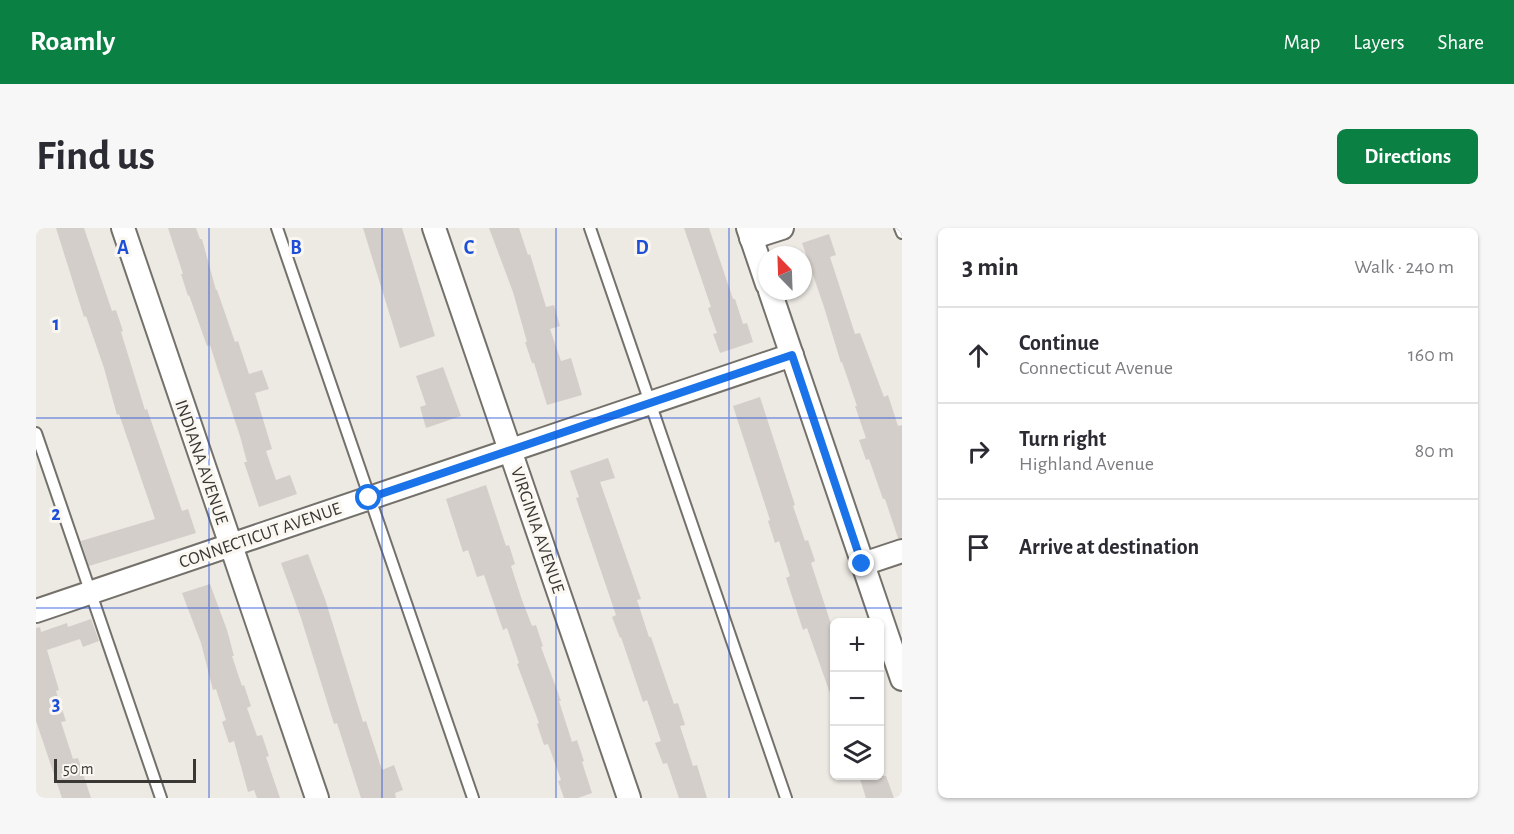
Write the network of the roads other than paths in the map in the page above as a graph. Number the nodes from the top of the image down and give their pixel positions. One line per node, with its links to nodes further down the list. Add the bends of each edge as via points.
1 (123, 228): 16 (street, INDIANA AVENUE)
2 (277, 228): 15 (lane)
3 (435, 228): 14 (street, VIRGINIA AVENUE)
4 (590, 228): 12 (lane)
5 (782, 228): 7 (street)
6 (900, 228): 8 (lane)
7 (749, 233): 9 (street)
8 (902, 233)
9 (758, 258)
10 (773, 300): 11 (street)
11 (792, 355): 12 (street, CONNECTICUT AVENUE); 18 (street)
12 (650, 403): 14 (street, CONNECTICUT AVENUE); 26 (lane)
13 (36, 433): 19 (lane)
14 (510, 450): 15 (street, CONNECTICUT AVENUE); 25 (street, VIRGINIA AVENUE)
15 (369, 498): 16 (street, CONNECTICUT AVENUE); 24 (lane)
16 (231, 545): 19 (street, CONNECTICUT AVENUE); 23 (street, INDIANA AVENUE)
17 (902, 551): 18 (street)
18 (862, 564): 21 (street)
19 (91, 592): 20 (street, CONNECTICUT AVENUE); 22 (lane)
20 (36, 611)
21 (902, 679)
22 (161, 798)
23 (317, 798)
24 (473, 798)
25 (629, 798)
26 (786, 798)

